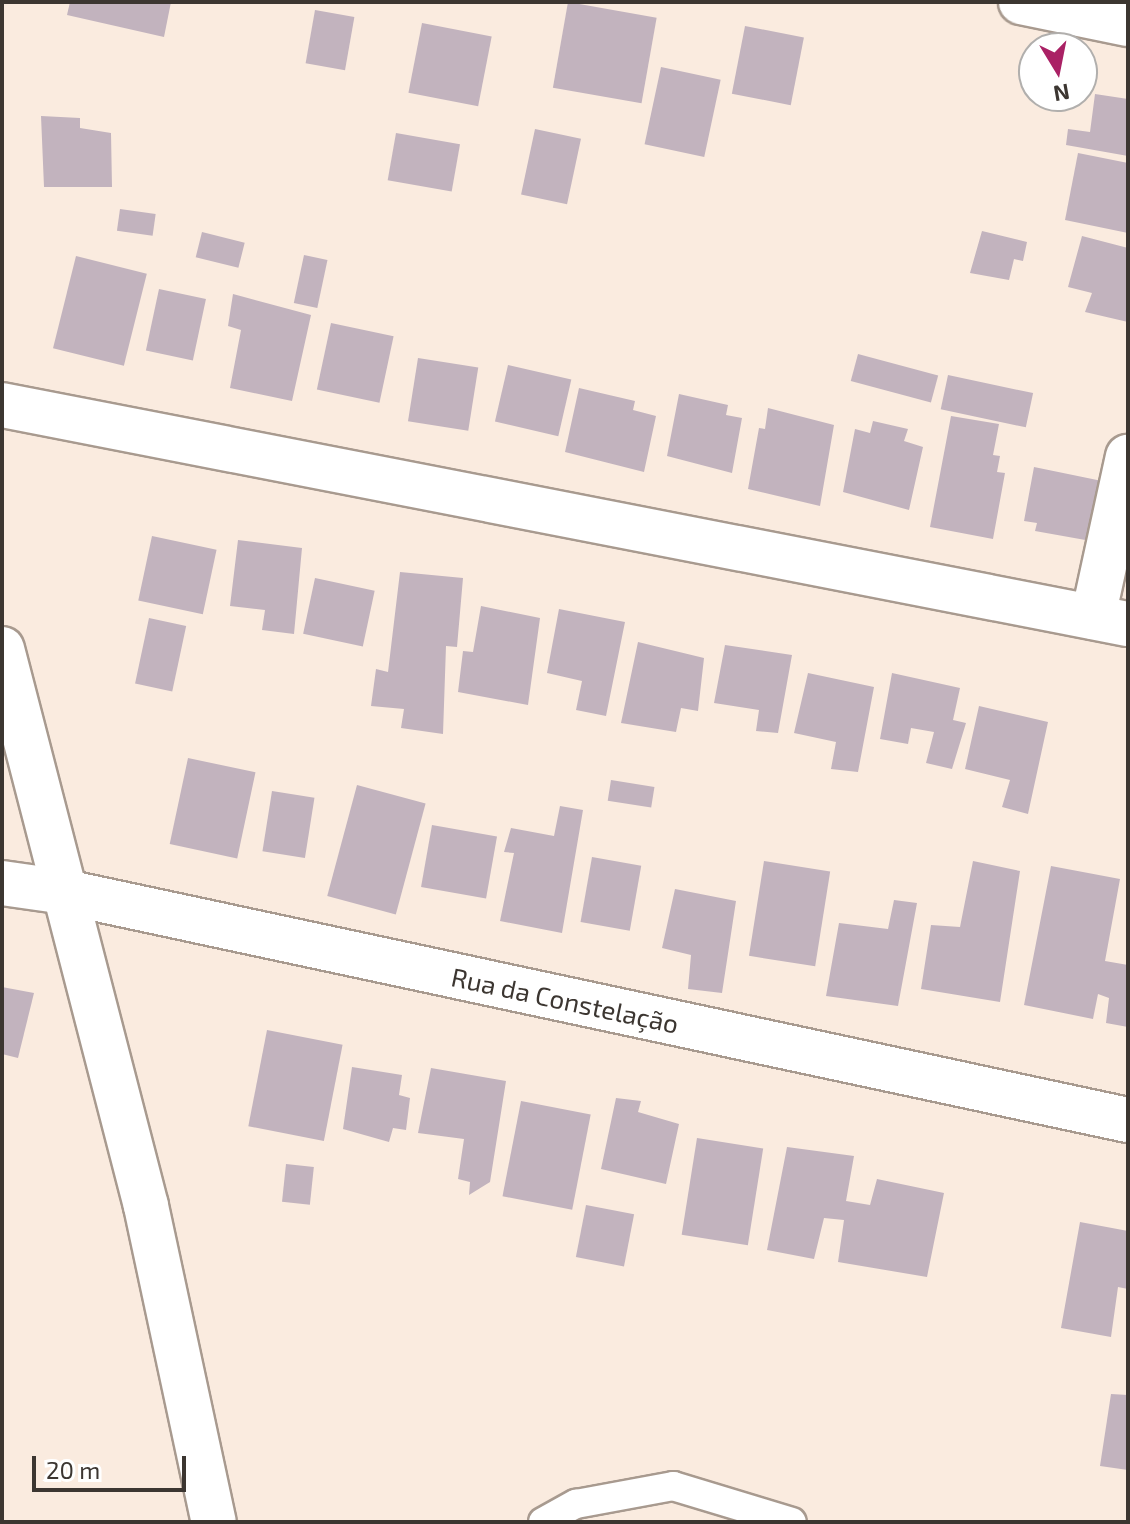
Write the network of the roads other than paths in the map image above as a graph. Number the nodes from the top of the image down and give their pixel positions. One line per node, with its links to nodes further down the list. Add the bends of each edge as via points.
1 (1021, 2): 2 (street)
2 (1128, 24)
3 (2, 405): 5 (street)
4 (1128, 457): 5 (street)
5 (1111, 621)
6 (2, 649): 8 (street)
7 (2, 883): 8 (street, Rua da Constelação)
8 (65, 892): 9 (street, Rua da Constelação); 10 (street, via 146,1206)
9 (1128, 1120)
10 (214, 1522)
11 (543, 1522): 12 (lane, via 576,1504 673,1486)
12 (792, 1522)

